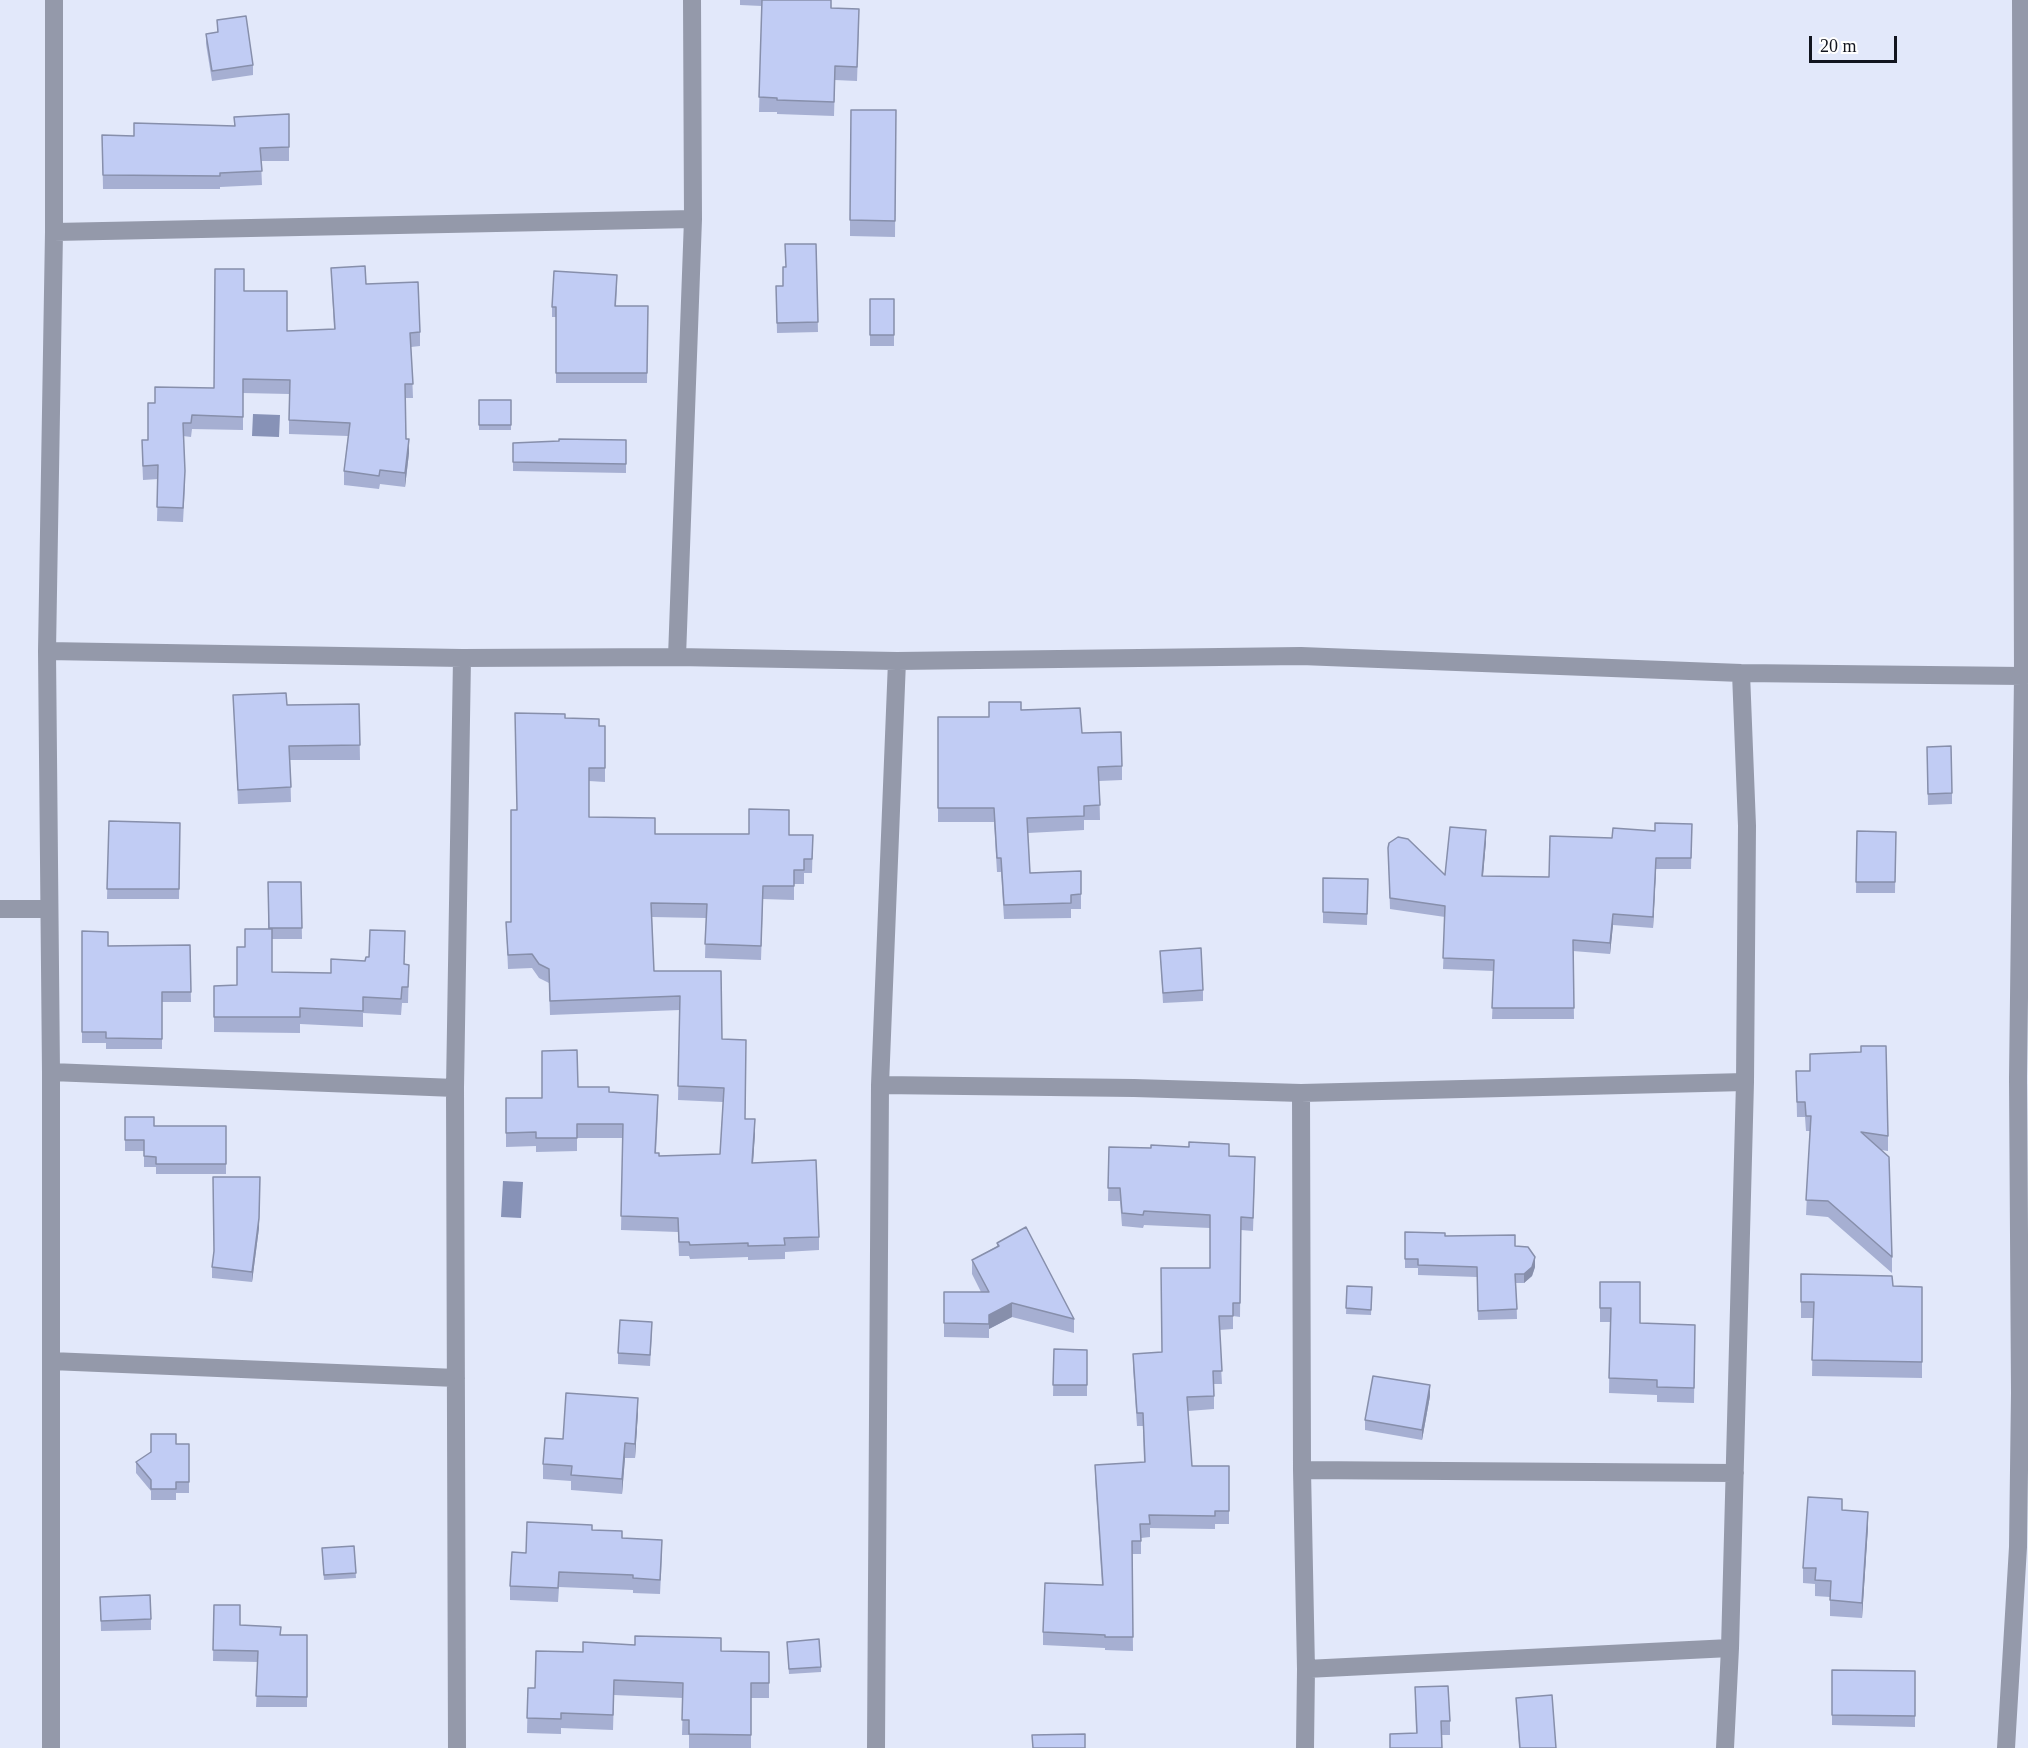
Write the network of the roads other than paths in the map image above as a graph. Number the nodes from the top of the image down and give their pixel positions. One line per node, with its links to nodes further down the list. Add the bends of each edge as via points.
1 (54, 0): 5 (street)
2 (692, 0): 4 (street)
3 (2021, 0): 11 (street)
4 (693, 219): 5 (street); 7 (street)
5 (54, 232): 6 (street)
6 (47, 651): 8 (street); 13 (street)
7 (677, 657): 8 (street); 9 (street)
8 (462, 658): 18 (street)
9 (897, 661): 10 (street, via 1300,656); 17 (street)
10 (1741, 673): 11 (street); 16 (street, via 1747,826)
11 (2023, 676): 15 (street)
12 (0, 909): 13 (street)
13 (49, 909): 14 (street)
14 (51, 1072): 18 (street); 20 (street)
15 (2023, 1078): 31 (street, via 2018,1548)
16 (1745, 1082): 19 (street); 23 (street)
17 (880, 1085): 19 (street); 28 (street)
18 (455, 1088): 21 (street)
19 (1301, 1093): 22 (street)
20 (51, 1361): 21 (street); 26 (street)
21 (456, 1378): 27 (street)
22 (1302, 1470): 23 (street); 25 (street)
23 (1735, 1473): 24 (street)
24 (1730, 1648): 25 (street); 30 (street)
25 (1306, 1669): 29 (street)
26 (51, 1748)
27 (457, 1748)
28 (876, 1748)
29 (1305, 1748)
30 (1725, 1748)
31 (2006, 1748)

